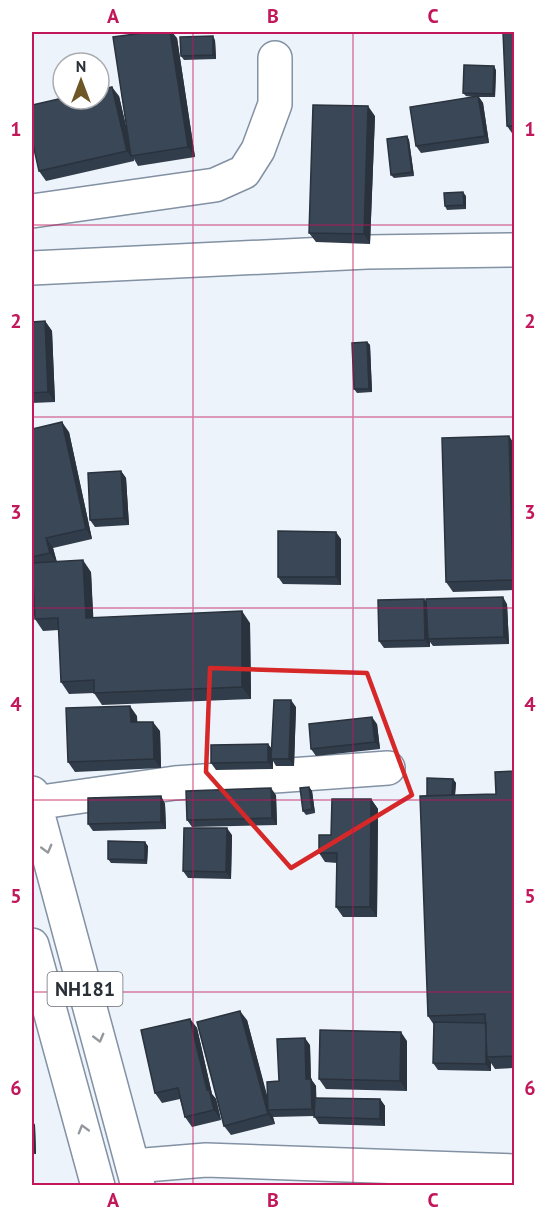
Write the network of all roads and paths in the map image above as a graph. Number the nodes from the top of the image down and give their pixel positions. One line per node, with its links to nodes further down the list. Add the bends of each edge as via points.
1 (275, 58): 2 (main road, via 274,104 258,150 244,172 216,185)
2 (32, 211)
3 (514, 250): 4 (main road)
4 (32, 268)
5 (388, 768): 6 (main road)
6 (33, 798): 9 (main road, NH181, one-way to 9)
7 (32, 945): 10 (main road, NH181, one-way to 7)
8 (514, 1171): 9 (main road, via 207,1160)
9 (136, 1176): 10 (main road)
10 (97, 1181)

